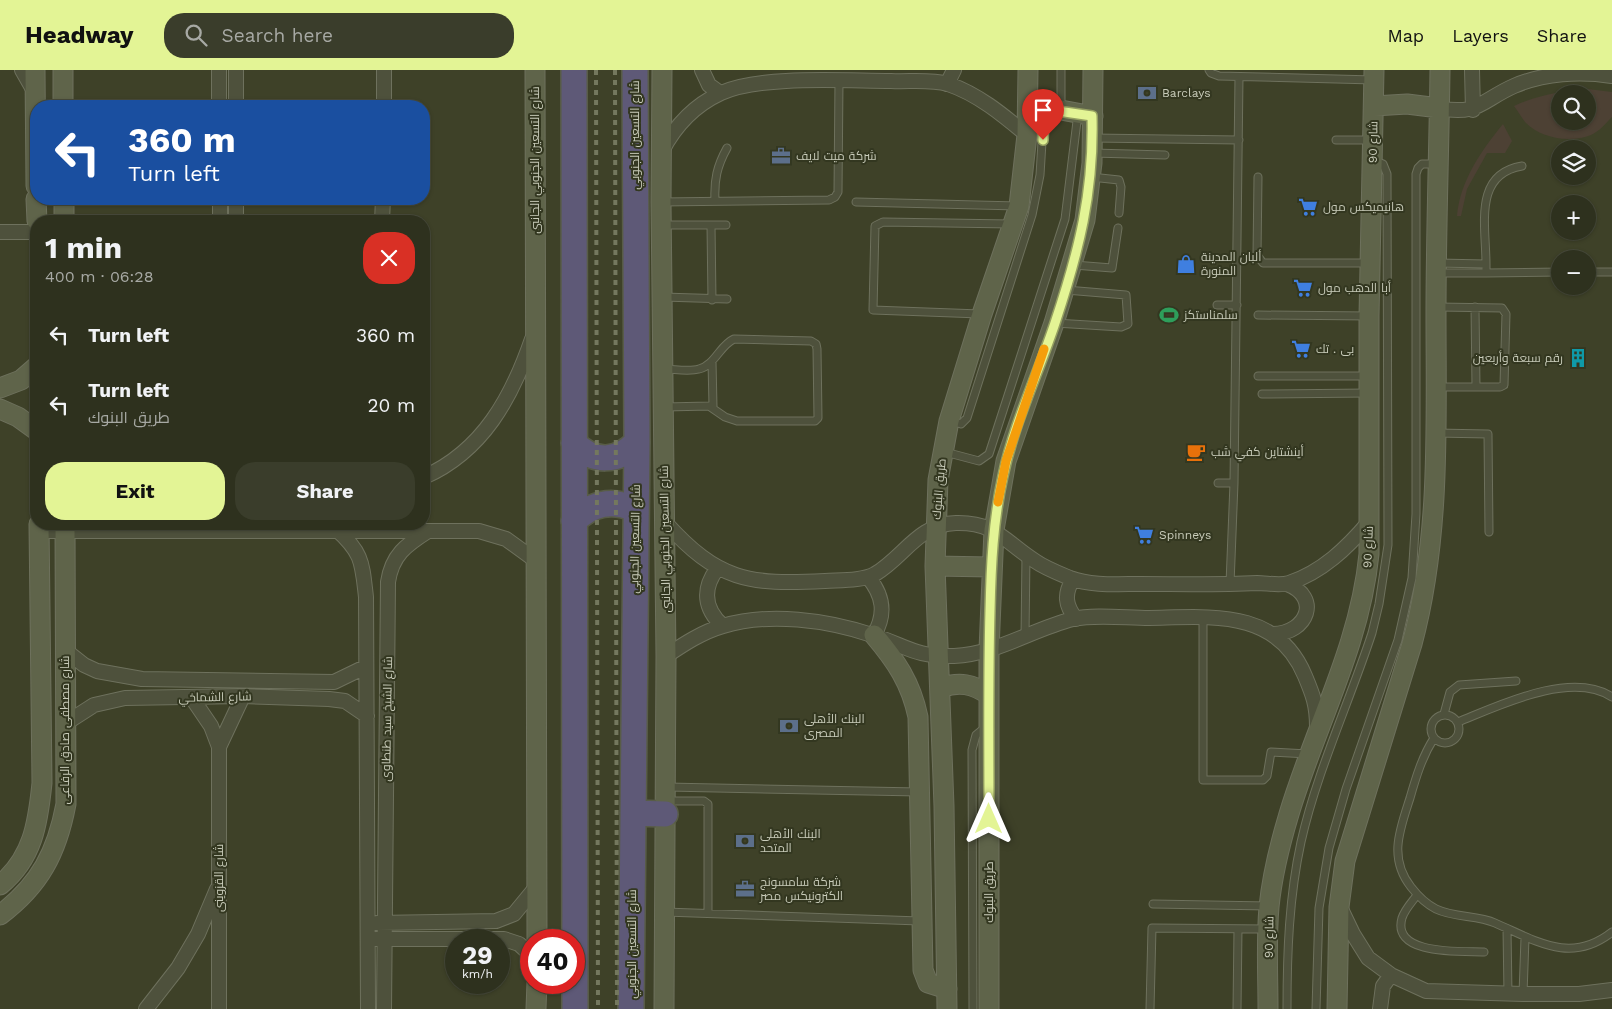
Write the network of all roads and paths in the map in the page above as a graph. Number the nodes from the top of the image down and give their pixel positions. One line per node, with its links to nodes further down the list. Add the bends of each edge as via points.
1 (22, 70): 24 (street)
2 (35, 70): 24 (street)
3 (63, 70): 27 (street)
4 (220, 70): 28 (street)
5 (236, 70): 29 (street)
6 (384, 70): 30 (street)
7 (535, 70): 80 (street, شارع التسعين الجنوبي الجانبى)
8 (574, 70): 97 (highway)
9 (634, 70): 96 (highway, شارع التسعين الجنوبي)
10 (662, 70): 41 (street, شارع التسعين الجنوبي الجانبى)
11 (702, 70): 25 (street, via 709,85)
12 (954, 70): 23 (street)
13 (1028, 70): 34 (street, طريق البنوك)
14 (1062, 70): 34 (lane, طريق البنوك)
15 (1093, 70): 34 (street, طريق البنوك)
16 (1210, 70): 21 (lane, via 1215,76)
17 (1440, 70): 32 (street)
18 (1472, 70): 33 (street)
19 (1374, 75): 21 (lane); 31 (street, شارع 90)
20 (1612, 76): 33 (street, via 1564,74 1530,81)
21 (1239, 77): 36 (lane)
22 (839, 81): 23 (street); 25 (street, via 756,83); 48 (lane, via 838,192 835,197 829,200)
23 (946, 84): 35 (street, via 977,97)
24 (35, 93): 26 (street)
25 (720, 93): 41 (street, via 697,107 680,123)
26 (35, 100)
27 (64, 100)
28 (219, 100)
29 (236, 100)
30 (384, 100)
31 (1374, 106): 32 (street, via 1407,104); 38 (street, شارع 90)
32 (1439, 108): 33 (street); 44 (street)
33 (1473, 110)
34 (1061, 111): 35 (street, طريق البنوك); 39 (street, طريق البنوك); 93 (lane, طريق البنوك, via 968,418 961,424); 98 (lane, via 1065,218 989,454 979,461)
35 (1028, 135): 51 (street, طريق البنوك)
36 (1238, 140): 39 (lane); 73 (lane)
37 (1336, 140): 38 (lane)
38 (1373, 140): 43 (street, شارع 90)
39 (1093, 145): 42 (lane); 46 (street, طريق البنوك)
40 (727, 148): 48 (lane, via 716,173)
41 (662, 152): 49 (street, شارع التسعين الجنوبي الجانبى)
42 (1165, 155)
43 (1373, 161): 60 (street, شارع 90); 198 (lane, via 1383,164 1387,174 1388,545 1372,633 1309,810 1301,842 1290,913)
44 (1438, 164): 63 (street); 199 (lane, via 1422,164 1416,174 1416,514 1412,578 1398,640 1329,848 1319,908)
45 (1522, 166): 61 (lane, via 1500,173 1487,193)
46 (1091, 177): 52 (lane, via 1119,180); 62 (street, طريق البنوك)
47 (1258, 177): 60 (lane, via 1259,260)
48 (715, 200): 49 (lane)
49 (661, 202): 54 (street, شارع التسعين الجنوبي الجانبى)
50 (856, 202): 51 (lane)
51 (1019, 206): 53 (street, طريق البنوك)
52 (1119, 214)
53 (1014, 224): 76 (street, طريق البنوك); 76 (lane, via 883,222 874,226 874,310)
54 (662, 225): 55 (lane); 69 (street, شارع التسعين الجنوبي الجانبى)
55 (711, 226): 56 (lane); 71 (lane)
56 (726, 226)
57 (1118, 228): 62 (lane, via 1112,268)
58 (0, 232): 59 (street)
59 (30, 232)
60 (1370, 263): 78 (street, شارع 90)
61 (1486, 264): 63 (lane); 67 (lane)
62 (1074, 265): 68 (street, طريق البنوك)
63 (1436, 268): 67 (lane); 74 (street)
64 (1551, 272): 67 (lane)
65 (1596, 272): 66 (lane)
66 (1612, 272)
67 (1486, 273)
68 (1065, 290): 79 (street, طريق البنوك); 79 (lane, via 1125,294 1128,324 1121,327)
69 (662, 297): 71 (lane); 82 (street, شارع التسعين الجنوبي الجانبى)
70 (727, 299): 71 (lane)
71 (712, 300)
72 (1217, 305): 73 (lane)
73 (1237, 305): 100 (lane)
74 (1436, 307): 75 (lane); 88 (street)
75 (1475, 307): 86 (lane); 86 (lane, via 1502,308 1506,314 1504,385)
76 (982, 314): 93 (street, طريق البنوك)
77 (1258, 315): 78 (lane)
78 (1369, 316): 85 (street, شارع 90)
79 (1054, 324): 111 (street, طريق البنوك, via 1006,461)
80 (535, 331): 99 (street, via 510,395 489,427 460,456); 115 (street, شارع التسعين الجنوبي الجانبى)
81 (712, 361): 82 (lane, via 699,369); 91 (lane); 91 (lane, via 725,344 734,339 812,341 818,349 816,421 737,421)
82 (663, 369): 90 (street, شارع التسعين الجنوبي الجانبى)
83 (30, 372): 87 (street, via 21,380)
84 (1258, 376): 85 (lane)
85 (1369, 385): 89 (lane); 105 (street, شارع 90)
86 (1476, 387): 88 (lane)
87 (0, 388)
88 (1436, 388): 95 (street)
89 (1262, 394)
90 (664, 407): 91 (lane); 104 (street, شارع التسعين الجنوبي الجانبى)
91 (712, 407)
92 (0, 409): 94 (street)
93 (949, 421): 98 (street, طريق البنوك)
94 (30, 426)
95 (1436, 433): 113 (lane, via 1488,434); 161 (street, via 1432,544 1421,612 1348,846)
96 (637, 442): 97 (highway, via 618,456 602,458 586,454); 102 (highway, شارع التسعين الجنوبي)
97 (574, 443): 103 (highway)
98 (942, 451): 106 (street, طريق البنوك)
99 (430, 474)
100 (1234, 482): 101 (lane); 122 (lane)
101 (1218, 483)
102 (635, 509): 103 (highway, via 617,503 598,505); 154 (highway, شارع التسعين الجنوبي)
103 (574, 521): 189 (highway)
104 (665, 522): 118 (street, via 696,554); 131 (street, شارع التسعين الجنوبي الجانبى)
105 (1369, 522): 121 (street, via 1334,558); 150 (street, شارع 90, via 1367,578 1359,617)
106 (935, 526): 111 (street, via 974,524); 116 (street, طريق البنوك); 119 (street, via 925,531 887,566)
107 (40, 530): 156 (street, شارع مصطفى صادق الرفاعى, via 42,783 39,812 27,855)
108 (65, 530): 129 (street, شارع مصطفى صادق الرفاعى)
109 (337, 530): 133 (street, شارع الشيخ سيد طنطاوى, via 352,543 362,562 366,597)
110 (382, 530): 112 (street)
111 (994, 530): 114 (street); 117 (street, طريق البنوك)
112 (428, 531): 115 (street, via 490,533 506,539); 167 (street, شارع الشيخ سيد طنطاوى, via 399,552 388,582)
113 (1489, 532)
114 (1026, 555): 120 (street); 128 (lane)
115 (535, 560): 157 (street, شارع التسعين الجنوبي الجانبى)
116 (935, 566): 117 (street); 132 (street, طريق البنوك)
117 (991, 567): 130 (street, طريق البنوك)
118 (717, 569): 119 (street, via 752,580 812,581); 125 (street, via 706,592 707,605)
119 (868, 577): 127 (street, via 876,587 882,605 880,624)
120 (1073, 579): 122 (street, via 1117,584); 124 (street, via 1066,596)
121 (1287, 584): 122 (street); 126 (street, via 1296,587 1304,596 1304,619 1287,633)
122 (1230, 585)
123 (1203, 617): 124 (street); 126 (street, via 1234,619 1260,626); 150 (lane, via 1203,780 1263,780 1267,776 1271,752)
124 (1076, 619): 128 (street)
125 (723, 626): 127 (street, via 751,620 798,621); 131 (street)
126 (1273, 634): 150 (street, via 1299,661 1317,705)
127 (874, 635): 132 (street, via 917,654); 149 (street, via 909,684 918,717)
128 (1024, 636): 130 (street)
129 (66, 650): 135 (street, شارع الشماخي, via 97,671 142,679); 145 (street, شارع مصطفى صادق الرفاعى)
130 (989, 650): 132 (street); 137 (street, طريق البنوك)
131 (666, 656): 153 (street, شارع التسعين الجنوبي الجانبى)
132 (939, 656): 136 (street, طريق البنوك)
133 (365, 667): 135 (street, شارع الشماخي, via 334,682); 143 (street, شارع الشيخ سيد طنطاوى)
134 (1516, 681): 142 (lane, via 1458,685 1450,692)
135 (318, 683): 141 (street)
136 (940, 688): 137 (street, via 964,684); 148 (street, طريق البنوك)
137 (989, 694): 146 (street, طريق البنوك)
138 (243, 696): 140 (street, شارع الشماخي); 141 (street, شارع الشماخي); 151 (street, شارع القزوينى)
139 (1612, 697): 144 (lane, via 1588,688 1544,691)
140 (192, 698): 145 (street, شارع الشماخي, via 141,697 109,701 94,705); 151 (street, شارع القزوينى, via 211,726)
141 (318, 698): 143 (street, شارع الشماخي, via 345,701)
142 (1444, 714): 144 (lane); 147 (lane, via 1433,721 1431,730)
143 (367, 716): 166 (street, شارع الشيخ سيد طنطاوى)
144 (1458, 722): 147 (lane, via 1459,730 1453,740 1445,743)
145 (66, 723): 164 (street, شارع مصطفى صادق الرفاعى, via 66,804 56,844 39,878)
146 (989, 724): 193 (lane, via 976,735 972,750); 194 (street, طريق البنوك)
147 (1434, 738): 158 (lane, via 1420,765 1397,841 1397,862)
148 (942, 740): 149 (street); 179 (street, طريق البنوك)
149 (920, 741): 152 (street)
150 (1314, 746): 160 (street, شارع 90, via 1281,844)
151 (219, 747): 155 (street, شارع القزوينى)
152 (921, 792): 153 (lane); 165 (street)
153 (665, 801): 154 (highway); 162 (street, شارع التسعين الجنوبي الجانبى); 163 (lane, via 704,801 708,804)
154 (633, 813): 190 (highway, شارع التسعين الجنوبي)
155 (219, 884): 184 (street, via 198,934 178,968); 185 (street, شارع القزوينى)
156 (0, 886)
157 (537, 886): 167 (street, via 522,907 496,921); 168 (street, شارع التسعين الجنوبي الجانبى)
158 (1417, 895): 171 (lane, via 1441,911 1495,922); 177 (lane, via 1401,922 1405,936 1412,942 1440,951)
159 (1153, 904): 160 (lane)
160 (1270, 906): 170 (street, شارع 90)
161 (1339, 907): 178 (street, via 1368,958); 200 (street)
162 (665, 912): 163 (lane); 191 (street, شارع التسعين الجنوبي الجانبى)
163 (708, 913): 165 (lane)
164 (0, 915)
165 (920, 921): 179 (street, via 924,975 932,986)
166 (368, 923): 167 (street); 175 (street, شارع الشيخ سيد طنطاوى)
167 (385, 923): 174 (street, شارع الشيخ سيد طنطاوى)
168 (537, 929)
169 (1238, 929): 170 (lane); 195 (lane, via 1152,928); 196 (lane)
170 (1268, 929): 197 (street, شارع 90)
171 (1507, 929): 173 (lane); 182 (lane)
172 (1612, 932): 173 (lane, via 1590,944 1562,948)
173 (1525, 938): 183 (lane)
174 (385, 939): 175 (street); 176 (street, via 504,939); 187 (street, شارع الشيخ سيد طنطاوى)
175 (368, 940): 186 (street, شارع الشيخ سيد طنطاوى)
176 (520, 945)
177 (1484, 952)
178 (1391, 975): 182 (street, via 1426,991); 201 (street, via 1383,986)
179 (947, 989): 192 (street, طريق البنوك)
180 (1612, 990): 183 (street, via 1579,994)
181 (537, 994): 188 (street)
182 (1508, 994): 183 (street)
183 (1523, 994)
184 (146, 1009)
185 (219, 1009)
186 (368, 1009)
187 (384, 1009)
188 (536, 1009)
189 (575, 1009)
190 (631, 1009)
191 (664, 1009)
192 (947, 1009)
193 (973, 1009)
194 (989, 1009)
195 (1150, 1009)
196 (1237, 1009)
197 (1268, 1009)
198 (1287, 1009)
199 (1316, 1009)
200 (1337, 1009)
201 (1380, 1009)

